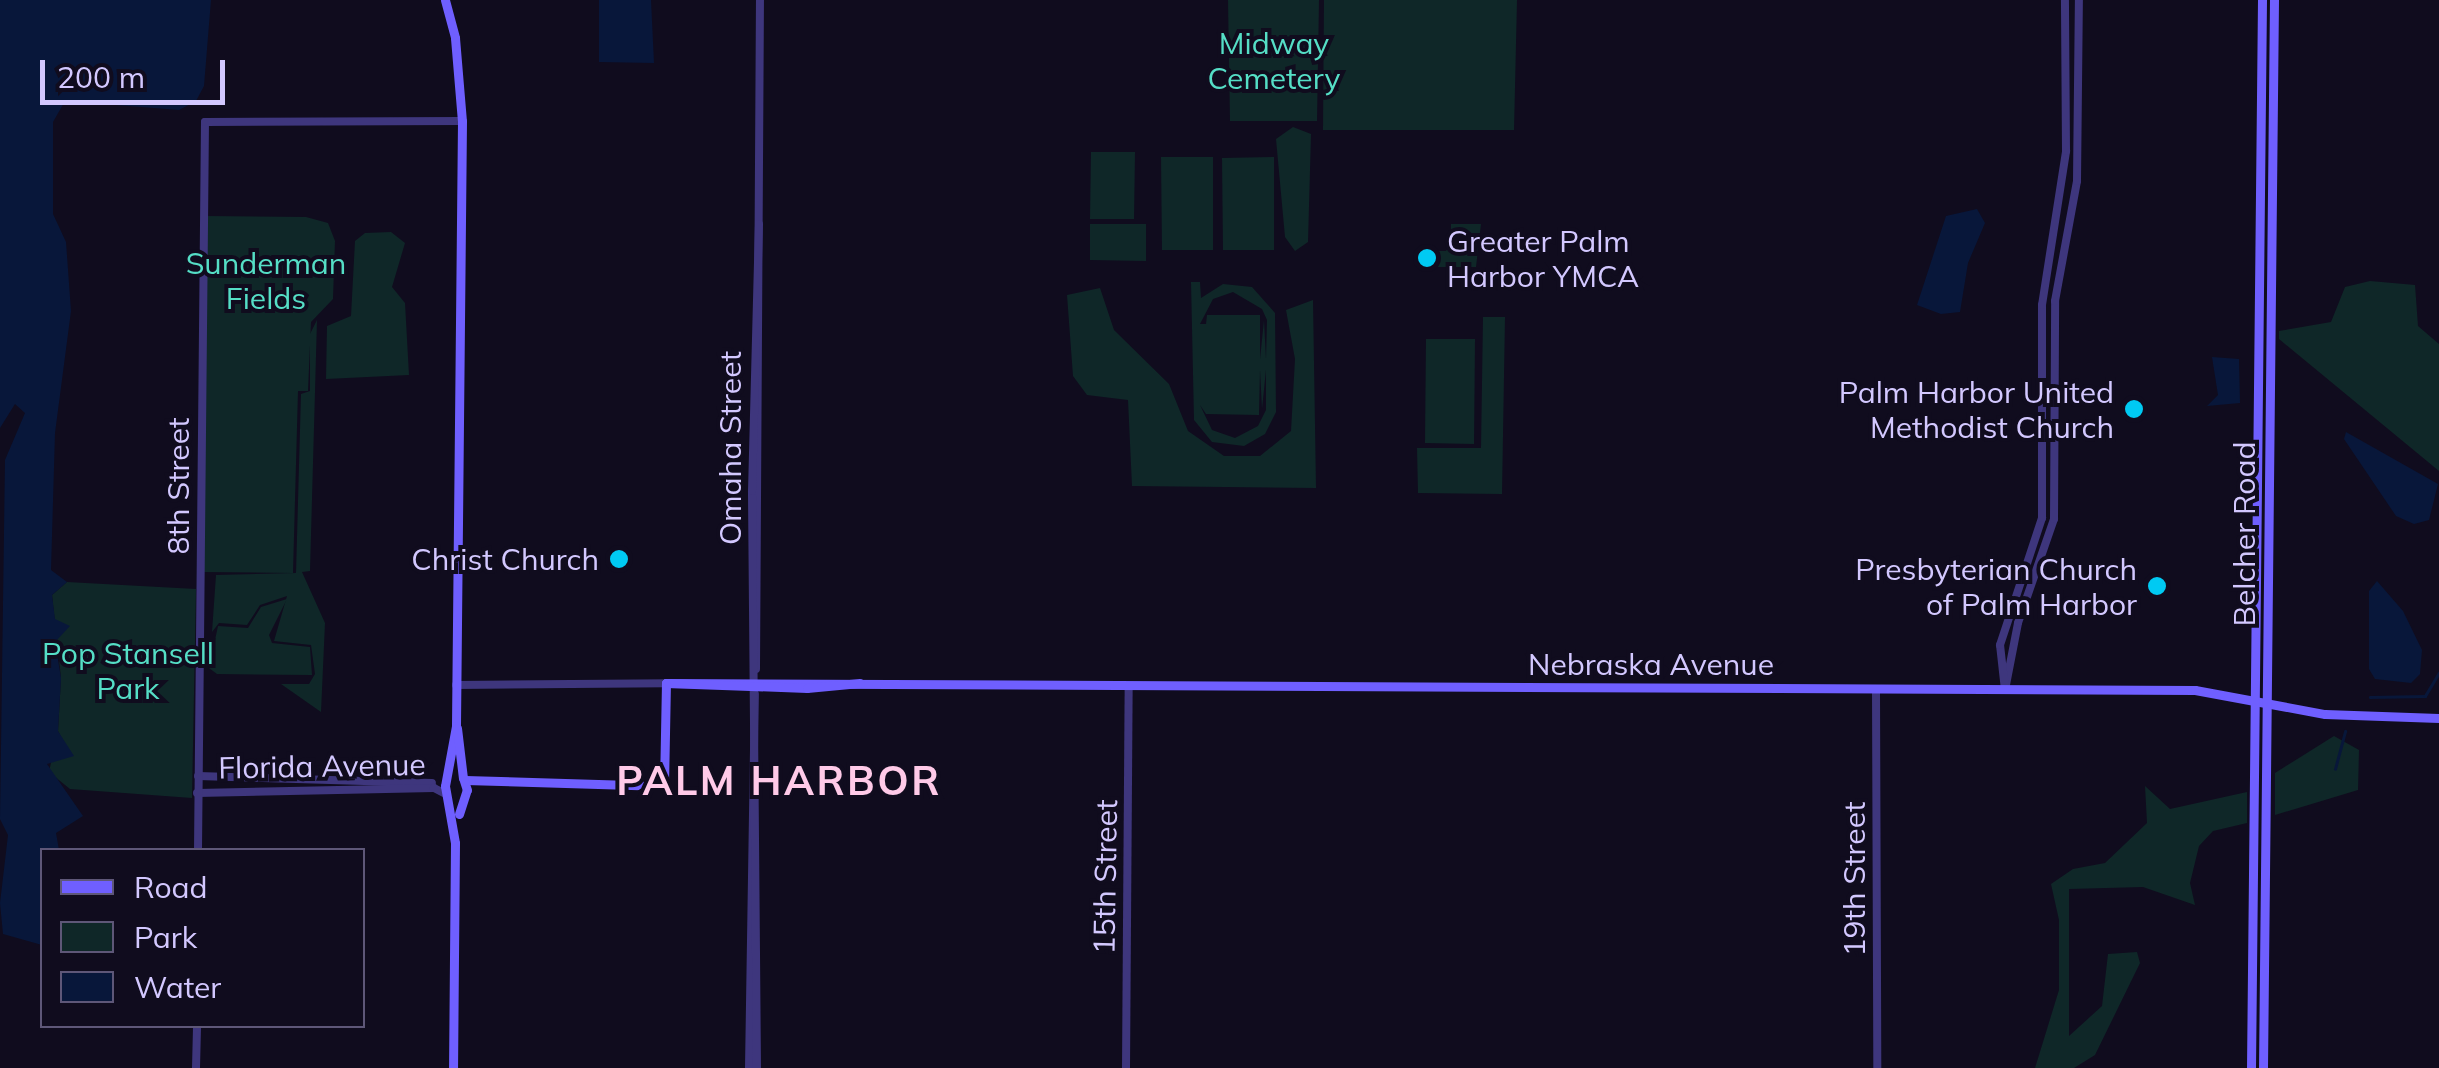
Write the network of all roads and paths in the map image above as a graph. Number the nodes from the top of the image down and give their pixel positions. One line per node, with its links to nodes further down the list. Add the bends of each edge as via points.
1 (445, 0): 7 (main road, via 456,38)
2 (760, 0): 17 (street, Omaha Street)
3 (2065, 0): 8 (street, via 2066,151 2045,277)
4 (2079, 0): 9 (street, via 2077,181 2056,278)
5 (2262, 0): 22 (main road, Belcher Road)
6 (2274, 0): 23 (main road, Belcher Road)
7 (462, 121): 18 (main road); 26 (street, 8th Street, via 206,122)
8 (2042, 378): 9 (street); 10 (street)
9 (2054, 379): 11 (street)
10 (2042, 465): 11 (street); 12 (street, via 2042,518)
11 (2054, 465): 13 (street, via 2054,519)
12 (2028, 561): 13 (street); 14 (street)
13 (2040, 566): 15 (street)
14 (2002, 640): 15 (street); 21 (street)
15 (2014, 642): 21 (street)
16 (666, 683): 17 (main road, Nebraska Avenue); 18 (street, Nebraska Avenue); 29 (main road, Florida Avenue, via 664,786)
17 (756, 683): 19 (main road, Nebraska Avenue); 38 (street, Omaha Street); 39 (street, Omaha Street)
18 (456, 685): 25 (main road)
19 (1129, 686): 20 (main road, Nebraska Avenue); 40 (street, 15th Street)
20 (1876, 690): 21 (main road, Nebraska Avenue); 41 (street, 19th Street)
21 (2005, 690): 22 (main road, Nebraska Avenue, via 2196,690)
22 (2256, 698): 23 (main road, Nebraska Avenue); 42 (main road, Belcher Road)
23 (2268, 701): 24 (main road, Nebraska Avenue, via 2325,714); 43 (main road, Belcher Road)
24 (2439, 718)
25 (456, 726): 27 (main road); 28 (main road)
26 (198, 776): 28 (street, Florida Avenue); 30 (street, 8th Street)
27 (464, 779): 28 (main road, Florida Avenue); 29 (main road, Florida Avenue); 32 (main road)
28 (447, 780): 31 (main road)
29 (534, 785): 32 (main road, Florida Avenue)
30 (197, 793): 31 (street, Florida Avenue, via 434,788); 34 (street, 8th Street)
31 (447, 795): 32 (main road, Florida Avenue); 33 (main road)
32 (466, 795): 33 (main road)
33 (455, 844): 37 (main road)
34 (198, 848)
35 (196, 1028): 36 (street)
36 (196, 1068)
37 (453, 1068)
38 (749, 1068)
39 (757, 1068)
40 (1126, 1068)
41 (1877, 1068)
42 (2251, 1068)
43 (2263, 1068)

